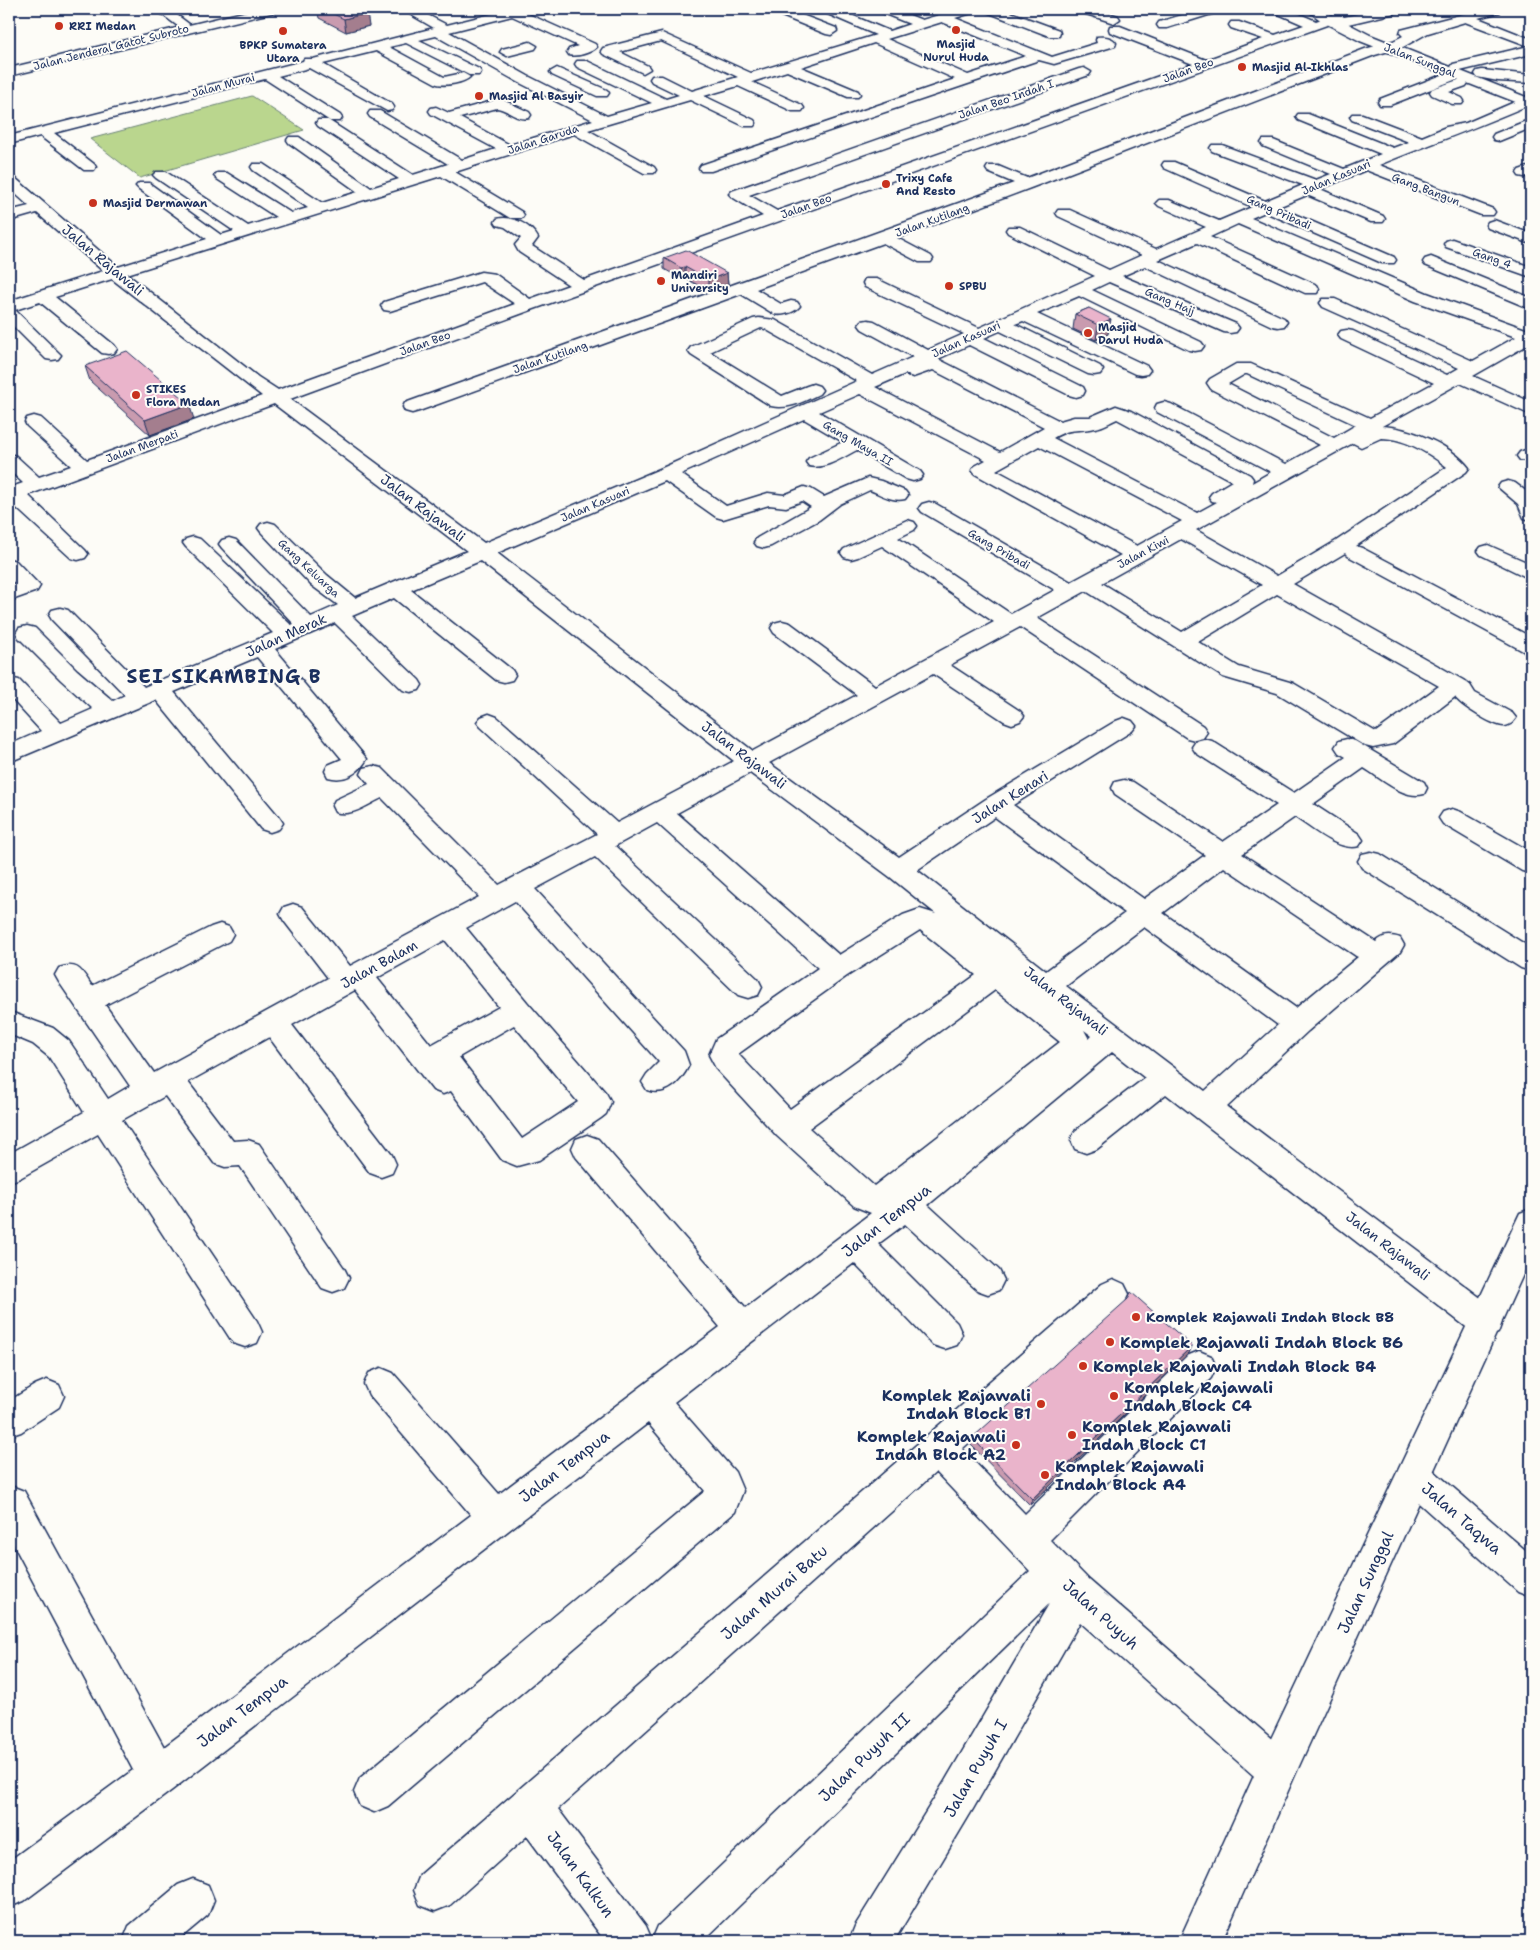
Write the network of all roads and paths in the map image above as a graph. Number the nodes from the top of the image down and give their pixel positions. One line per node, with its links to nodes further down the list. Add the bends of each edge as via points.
1 (161, 9): 19 (street)
2 (246, 9): 19 (street, Jalan Jenderal Gatot Subroto)
3 (271, 9): 19 (street, Jalan Jenderal Gatot Subroto)
4 (407, 9): 24 (street)
5 (776, 9): 25 (street)
6 (827, 9): 28 (street)
7 (884, 9): 20 (street)
8 (971, 9): 18 (street, Jalan Garuda)
9 (991, 9): 26 (street)
10 (1084, 9): 23 (street)
11 (1214, 9): 21 (street)
12 (1278, 9): 16 (street, Jalan Sunggal)
13 (1396, 9): 16 (street, Jalan Beo)
14 (1496, 9): 17 (street, Jalan Kutilang)
15 (519, 10): 24 (street, Jalan Murai); 37 (street, via 561,38 590,47)
16 (1329, 15): 31 (street, Jalan Beo); 35 (street, Jalan Sunggal)
17 (1466, 17): 32 (street); 35 (street, Jalan Kutilang)
18 (943, 18): 20 (street, Jalan Garuda); 38 (street)
19 (193, 24): 46 (street, Jalan Jenderal Gatot Subroto); 51 (street, Jalan Jenderal Gatot Subroto)
20 (921, 24): 28 (street, Jalan Garuda)
21 (1163, 25)
22 (1235, 25): 31 (street)
23 (1118, 27): 41 (street, via 1102,40 1114,44); 45 (street)
24 (445, 28): 27 (street); 29 (street, Jalan Murai); 83 (street, via 523,79)
25 (831, 31)
26 (1054, 34)
27 (472, 35)
28 (887, 35): 30 (street); 47 (street, Jalan Garuda); 59 (street)
29 (408, 39): 33 (street, Jalan Murai); 33 (street, via 469,75 441,80)
30 (917, 39)
31 (1274, 39): 45 (street, Jalan Beo)
32 (1531, 43)
33 (376, 46): 39 (street, Jalan Murai)
34 (530, 46): 40 (street, via 503,50)
35 (1384, 46): 55 (street, Jalan Sunggal); 71 (street, Jalan Kutilang)
36 (1531, 50): 55 (street)
37 (574, 52)
38 (1038, 56): 41 (street); 59 (street)
39 (330, 57): 42 (street, Jalan Murai); 48 (street)
40 (522, 60)
41 (1054, 60): 86 (street, Jalan Beo Indah I, via 1088,74)
42 (309, 62): 53 (street, Jalan Murai); 101 (street)
43 (582, 64): 74 (street)
44 (1169, 64): 50 (street)
45 (1205, 64): 50 (street, Jalan Beo)
46 (9, 66)
47 (788, 66): 56 (street, Jalan Garuda); 68 (street)
48 (348, 67)
49 (643, 69): 56 (street, via 608,51 662,37)
50 (1186, 70): 60 (street, Jalan Beo)
51 (9, 72)
52 (557, 72): 79 (street)
53 (266, 74): 57 (street, Jalan Murai); 112 (street)
54 (1142, 74): 60 (street)
55 (1466, 74): 61 (street); 64 (street, Jalan Sunggal); 72 (street, via 1437,92); 73 (street)
56 (744, 78): 62 (street); 69 (street, Jalan Garuda); 77 (street)
57 (246, 79): 65 (street); 88 (street, Jalan Murai)
58 (657, 79): 69 (street)
59 (968, 80): 76 (street)
60 (1158, 80): 67 (street, Jalan Beo)
61 (1531, 80): 64 (street)
62 (716, 83)
63 (1110, 83): 67 (street)
64 (1492, 84): 70 (street, Jalan Sunggal)
65 (261, 89)
66 (499, 89): 75 (street, via 506,93 479,100)
67 (1128, 91): 95 (street, Jalan Beo)
68 (853, 94)
69 (689, 95): 74 (street, Jalan Garuda); 84 (street, via 729,113 745,110); 89 (street)
70 (1525, 96): 93 (street, Jalan Kasuari, via 1470,126)
71 (1252, 98): 78 (street, via 1263,104); 113 (street, Jalan Kutilang)
72 (1457, 101)
73 (1385, 102)
74 (664, 103): 79 (street, Jalan Garuda)
75 (483, 107): 80 (street, via 503,104); 97 (street, via 442,114)
76 (885, 107): 86 (street); 104 (street)
77 (798, 108)
78 (1262, 110)
79 (637, 111): 83 (street, Jalan Garuda)
80 (524, 115)
81 (1357, 117): 93 (street)
82 (1303, 118): 98 (street)
83 (605, 120): 87 (street, Jalan Garuda)
84 (755, 121)
85 (1531, 123): 90 (street)
86 (928, 126): 95 (street); 125 (street, Jalan Beo Indah I, via 738,194)
87 (575, 129): 97 (street, Jalan Garuda); 106 (street)
88 (42, 132): 91 (street, Jalan Murai); 103 (street)
89 (763, 133)
90 (1499, 137)
91 (9, 140)
92 (294, 140): 117 (street)
93 (1422, 142): 98 (street, Jalan Kasuari)
94 (1268, 143): 108 (street)
95 (974, 146): 125 (street, Jalan Beo)
96 (1217, 148): 115 (street)
97 (509, 150): 101 (street, Jalan Garuda)
98 (1392, 153): 100 (street, Jalan Kasuari)
99 (1169, 165): 120 (street, Gang Pribadi)
100 (1365, 165): 108 (street, Jalan Kasuari); 116 (street, Gang Bangun)
101 (461, 166): 107 (street, Jalan Garuda)
102 (258, 167): 122 (street)
103 (89, 168)
104 (706, 168)
105 (992, 169): 113 (street)
106 (649, 170)
107 (443, 172): 112 (street, Jalan Garuda); 145 (street, via 529,236 523,245 525,249)
108 (1344, 174): 115 (street, Jalan Kasuari)
109 (161, 175): 131 (street)
110 (222, 176): 126 (street)
111 (9, 180): 121 (street, Jalan Rajawali)
112 (412, 181): 117 (street, Jalan Garuda)
113 (1028, 184): 132 (street, Jalan Kutilang)
114 (144, 186): 135 (street)
115 (1311, 187): 120 (street, Jalan Kasuari); 128 (street)
116 (1436, 193): 118 (street); 134 (street, Gang Bangun)
117 (370, 194): 122 (street, Jalan Garuda)
118 (1479, 194)
119 (1164, 203): 129 (street)
120 (1266, 206): 127 (street, Jalan Kasuari); 139 (street, Gang Pribadi)
121 (40, 207): 124 (street); 142 (street, Jalan Rajawali)
122 (319, 208): 126 (street, Jalan Garuda)
123 (1064, 213): 137 (street)
124 (9, 216)
125 (774, 217): 145 (street, Jalan Beo)
126 (288, 218): 131 (street, Jalan Garuda)
127 (1239, 219): 129 (street, Jalan Kasuari); 164 (street, via 1421,297)
128 (1378, 219)
129 (1220, 227): 133 (street, Jalan Kasuari)
130 (1014, 230): 143 (street, Gang Hajj)
131 (245, 231): 135 (street, Jalan Garuda)
132 (884, 237): 138 (street); 146 (street, Jalan Kutilang)
133 (1197, 237): 137 (street, Jalan Kasuari); 148 (street)
134 (1531, 239)
135 (218, 240): 142 (street, Jalan Garuda)
136 (1452, 244): 141 (street, Gang 4)
137 (1150, 257): 143 (street, Jalan Kasuari); 157 (street)
138 (925, 259)
139 (1388, 260)
140 (1431, 262): 151 (street)
141 (1531, 272)
142 (115, 273): 149 (street, Jalan Garuda); 175 (street, Jalan Rajawali)
143 (1108, 276): 147 (street, Jalan Kasuari); 161 (street, Gang Hajj)
144 (872, 283): 163 (street)
145 (582, 286): 153 (street, Jalan Beo)
146 (744, 289): 155 (street, via 780,310); 176 (street, Jalan Kutilang)
147 (1078, 289): 156 (street, Jalan Kasuari); 165 (street)
148 (1311, 289)
149 (42, 295): 152 (street, Jalan Garuda); 166 (street)
150 (1329, 302): 171 (street)
151 (1531, 304)
152 (10, 305): 167 (street)
153 (528, 305): 154 (street, via 489,278 481,277); 175 (street, Jalan Beo)
154 (390, 306)
155 (791, 306)
156 (1023, 314): 158 (street, Jalan Kasuari); 170 (street)
157 (1278, 322)
158 (1000, 324): 163 (street, Jalan Kasuari); 169 (street)
159 (868, 325): 168 (street)
160 (747, 327): 172 (street); 172 (street, via 697,351 780,402); 173 (street, via 769,324)
161 (1230, 328)
162 (1347, 335): 171 (street)
163 (974, 336): 168 (street, Jalan Kasuari); 174 (street)
164 (1531, 337): 171 (street, Jalan Kiwi)
165 (1196, 346)
166 (108, 349)
167 (52, 355)
168 (927, 357): 173 (street, Jalan Kasuari)
169 (1094, 370)
170 (1141, 370)
171 (1459, 376): 178 (street); 181 (street, Jalan Kiwi)
172 (837, 379): 173 (street)
173 (868, 384): 179 (street, Jalan Kasuari); 182 (street, via 934,363); 186 (street)
174 (1076, 391)
175 (276, 397): 189 (street, Jalan Merpati); 208 (street, Jalan Rajawali)
176 (412, 407)
177 (1164, 408): 190 (street)
178 (1531, 409)
179 (804, 411): 184 (street, Gang Maya II); 191 (street, Jalan Kasuari)
180 (34, 422): 189 (street)
181 (1371, 425): 185 (street, Jalan Kiwi); 185 (street, via 1251,369 1242,368 1216,382)
182 (1058, 428): 183 (street); 203 (street, via 1074,423 1093,423 1116,412 1243,479 1242,484)
183 (1041, 439): 186 (street); 203 (street)
184 (857, 443): 188 (street); 192 (street, Gang Maya II, via 873,460)
185 (1334, 445): 190 (street, Jalan Kiwi)
186 (1004, 457): 209 (street, via 982,470)
187 (9, 460): 193 (street)
188 (816, 462)
189 (85, 468): 193 (street, Jalan Merpati)
190 (1286, 472): 203 (street, Jalan Kiwi)
191 (667, 473): 197 (street, via 723,513); 208 (street, Jalan Kasuari)
192 (913, 475)
193 (36, 485): 195 (street, Jalan Merpati)
194 (1508, 486): 200 (street, via 1527,501)
195 (12, 494): 212 (street)
196 (898, 496): 198 (street, via 870,484)
197 (739, 507): 198 (street, via 768,499 786,501 804,493); 198 (street, via 771,538)
198 (824, 507)
199 (929, 508): 217 (street, Gang Pribadi)
200 (1531, 514)
201 (907, 526): 204 (street)
202 (268, 528): 220 (street, Gang Keluarga)
203 (1186, 532): 209 (street, Jalan Kiwi); 209 (street); 217 (street); 218 (street); 218 (street, via 1278,493 1371,435 1382,432 1396,433 1418,442 1459,468)
204 (883, 537): 211 (street); 222 (street)
205 (193, 543): 224 (street)
206 (228, 544): 224 (street)
207 (1488, 551): 215 (street)
208 (482, 552): 216 (street, Jalan Merak); 245 (street, Jalan Rajawali)
209 (1132, 552): 213 (street); 217 (street, Jalan Kiwi)
210 (1355, 552): 227 (street)
211 (851, 553)
212 (78, 554)
213 (1106, 559)
214 (9, 565): 219 (street, via 29,586)
215 (1531, 572)
216 (395, 588): 220 (street, Jalan Merak); 230 (street)
217 (1086, 588): 222 (street, Jalan Kiwi); 226 (street, Gang Pribadi)
218 (1272, 589): 226 (street); 233 (street)
219 (9, 595)
220 (344, 610): 224 (street, Jalan Merak); 231 (street, Gang Keluarga)
221 (60, 615): 234 (street)
222 (1015, 620): 229 (street, Jalan Kiwi); 249 (street)
223 (782, 628): 235 (street)
224 (297, 630): 228 (street, Jalan Merak)
225 (27, 633): 236 (street)
226 (1182, 642): 233 (street, Gang Pribadi, via 1238,675 1284,688 1373,740 1385,738)
227 (1531, 646)
228 (261, 647): 234 (street, Jalan Merak); 246 (street, via 355,759 352,764)
229 (933, 664): 235 (street, Jalan Kiwi); 238 (street)
230 (504, 675)
231 (411, 685)
232 (9, 686): 242 (street)
233 (1455, 692): 239 (street)
234 (151, 694): 236 (street, Jalan Merak); 254 (street, via 216,760)
235 (873, 696): 245 (street, Jalan Kiwi)
236 (110, 711): 242 (street, Jalan Merak)
237 (1292, 713): 244 (street)
238 (1012, 716)
239 (1504, 718)
240 (489, 722): 255 (street)
241 (1124, 726): 250 (street, Jalan Kenari)
242 (57, 733): 243 (street, Jalan Merak)
243 (9, 754)
244 (1363, 757): 248 (street); 249 (street)
245 (752, 762): 252 (street, Jalan Balam); 260 (street, Jalan Rajawali)
246 (336, 771)
247 (1124, 788): 257 (street)
248 (1415, 788)
249 (1294, 803): 256 (street); 257 (street)
250 (996, 805): 260 (street, Jalan Kenari); 262 (street)
251 (344, 806): 261 (street, via 379,780)
252 (660, 811): 255 (street, Jalan Balam); 268 (street)
253 (1452, 818): 259 (street)
254 (270, 823)
255 (606, 839): 261 (street, Jalan Balam); 272 (street)
256 (1350, 840)
257 (1224, 854): 262 (street); 282 (street, via 1378,947)
258 (1371, 861): 266 (street)
259 (1531, 864)
260 (899, 870): 267 (street, Jalan Rajawali)
261 (507, 893): 264 (street, Jalan Balam); 280 (street, via 674,1059 675,1065)
262 (1144, 912): 271 (street); 275 (street)
263 (293, 914): 270 (street)
264 (449, 926): 270 (street, Jalan Balam); 274 (street)
265 (220, 934): 273 (street)
266 (1531, 961)
267 (1005, 968): 268 (street, via 920,919); 271 (street, Jalan Rajawali); 284 (street); 284 (street, via 1072,1036 1076,1045 881,1198 872,1200 865,1197)
268 (837, 969): 284 (street, via 724,1051 727,1062)
269 (69, 975): 273 (street)
270 (353, 979): 276 (street, Jalan Balam); 287 (street)
271 (1046, 986): 278 (street, Jalan Rajawali)
272 (748, 987)
273 (88, 1001): 281 (street)
274 (517, 1010): 274 (street, via 566,1065 596,1105 528,1151 517,1153 440,1054)
275 (1288, 1017)
276 (274, 1022): 281 (street, Jalan Balam); 288 (street)
277 (13, 1024): 283 (street, via 43,1036 55,1045)
278 (1112, 1036): 279 (street, Jalan Rajawali); 290 (street, Jalan Tempua)
279 (1166, 1078): 282 (street, Jalan Rajawali); 285 (street)
280 (657, 1082)
281 (159, 1084): 283 (street, Jalan Balam); 293 (street, via 225,1154 248,1153)
282 (1206, 1108): 296 (street, Jalan Rajawali)
283 (102, 1116): 289 (street, Jalan Balam); 298 (street)
284 (788, 1127)
285 (1086, 1140)
286 (587, 1148): 297 (street)
287 (498, 1152)
288 (381, 1164)
289 (9, 1169)
290 (906, 1205): 292 (street, Jalan Tempua); 294 (street)
291 (1531, 1223): 296 (street, Jalan Sunggal)
292 (856, 1243): 297 (street, Jalan Tempua); 299 (street)
293 (333, 1278)
294 (988, 1280)
295 (1113, 1294): 305 (street, Jalan Murai Batu)
296 (1486, 1322): 306 (street, Jalan Sunggal)
297 (744, 1329): 303 (street, Jalan Tempua)
298 (245, 1332)
299 (945, 1334)
300 (1199, 1367): 309 (street)
301 (381, 1384): 308 (street)
302 (47, 1396): 304 (street)
303 (651, 1401): 308 (street, Jalan Tempua); 314 (street, via 722,1484 722,1499)
304 (9, 1420)
305 (937, 1448): 309 (street, Jalan Puyuh); 315 (street, Jalan Murai Batu)
306 (1415, 1476): 310 (street, Jalan Taqwa); 312 (street, Jalan Sunggal)
307 (11, 1504): 313 (street)
308 (496, 1517): 313 (street, Jalan Tempua)
309 (1025, 1540): 311 (street, Jalan Puyuh)
310 (1531, 1579)
311 (1065, 1582): 312 (street, Jalan Puyuh); 321 (street, Jalan Puyuh II); 322 (street, Jalan Puyuh I, via 960,1795)
312 (1276, 1769): 323 (street, Jalan Sunggal)
313 (158, 1776): 316 (street, Jalan Tempua)
314 (374, 1792)
315 (532, 1806): 317 (street, Jalan Murai Batu); 320 (street, Jalan Kalkun, via 574,1868)
316 (9, 1886)
317 (435, 1890)
318 (194, 1900): 319 (street)
319 (144, 1941)
320 (631, 1941)
321 (673, 1941)
322 (870, 1941)
323 (1200, 1941)

